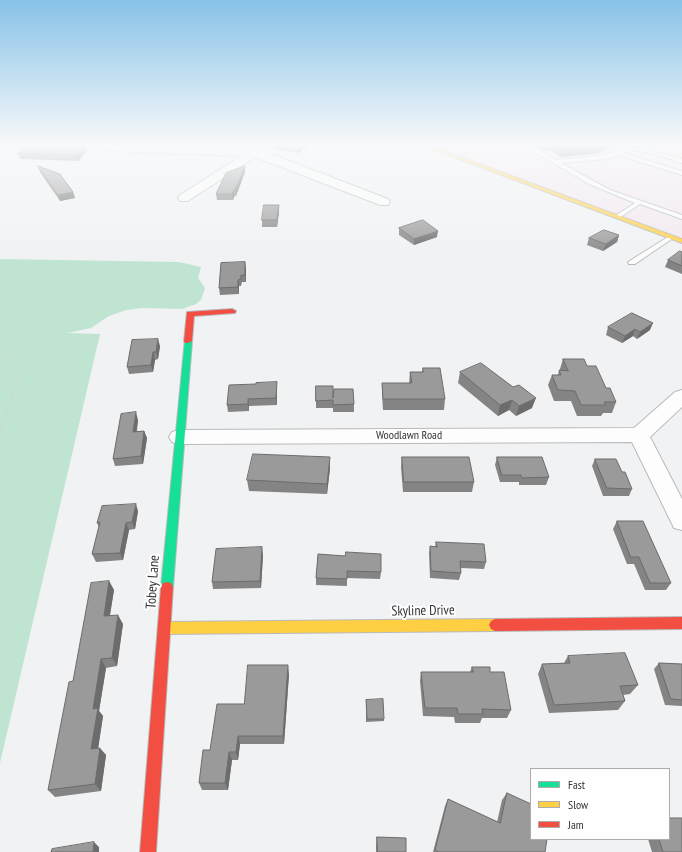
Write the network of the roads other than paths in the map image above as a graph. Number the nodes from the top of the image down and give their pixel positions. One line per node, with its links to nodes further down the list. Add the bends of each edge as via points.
1 (206, 184): 5 (street)
2 (338, 184): 6 (street)
3 (528, 184): 8 (street)
4 (593, 184): 7 (lane)
5 (184, 198)
6 (384, 202)
7 (640, 202): 8 (lane); 9 (lane)
8 (617, 217): 10 (street)
9 (682, 217)
10 (671, 237): 11 (street); 12 (lane)
11 (682, 241)
12 (632, 262)
13 (232, 311): 16 (street, Tobey Lane, via 190,314)
14 (682, 396): 15 (street)
15 (639, 435): 16 (street, Woodlawn Road); 17 (street)
16 (180, 437): 19 (street, Tobey Lane)
17 (682, 521)
18 (682, 623): 19 (street, Skyline Drive)
19 (164, 628): 20 (street, Tobey Lane)
20 (148, 852)

